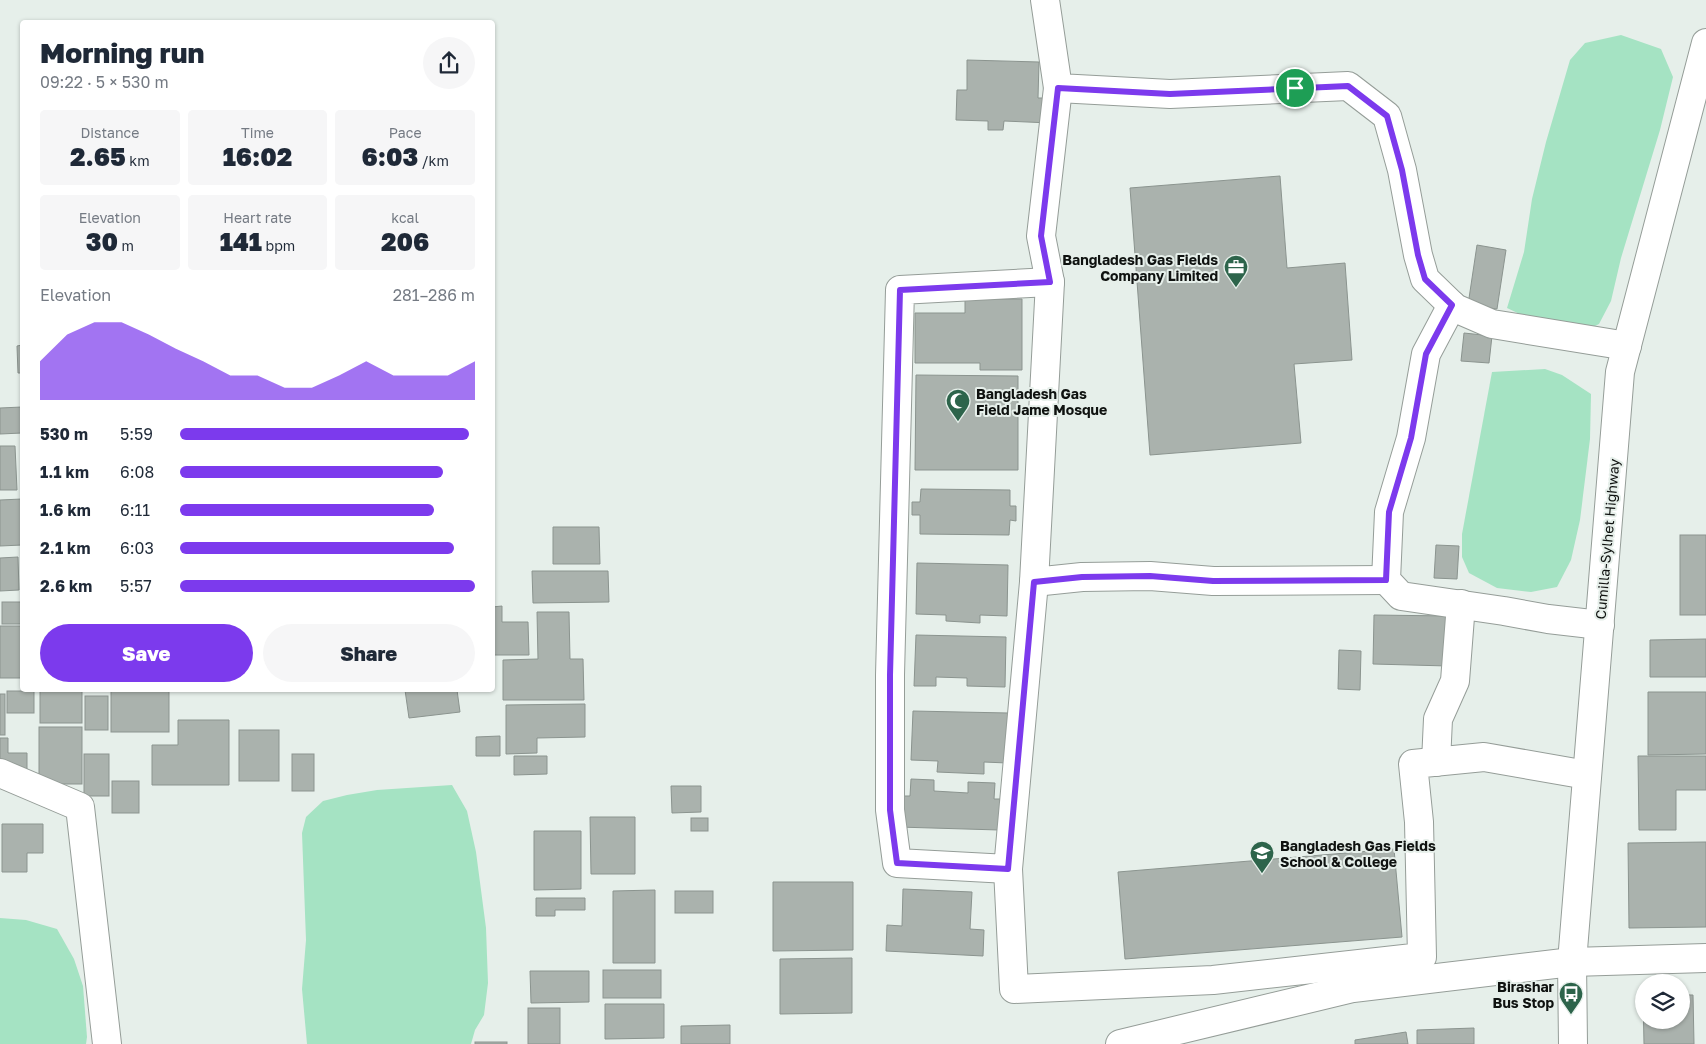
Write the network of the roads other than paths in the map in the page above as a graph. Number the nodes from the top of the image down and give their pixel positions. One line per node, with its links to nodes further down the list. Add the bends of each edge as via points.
1 (1045, 0): 3 (main road)
2 (1706, 43): 6 (main road, Cumilla-Sylhet Highway)
3 (1058, 88): 4 (main road, via 1041,236); 5 (main road, via 1170,94 1348,86 1387,116 1425,279)
4 (1050, 282): 8 (main road); 14 (main road, via 900,290 890,675 890,810 897,863)
5 (1452, 305): 6 (main road, via 1492,324); 7 (main road, via 1426,354 1411,438 1389,512)
6 (1627, 346): 10 (main road, Cumilla-Sylhet Highway, via 1620,372)
7 (1386, 580): 8 (main road, via 1213,581 1150,576 1082,577); 9 (main road, via 1401,596)
8 (1034, 582): 14 (main road)
9 (1461, 604): 10 (main road); 11 (main road, via 1455,681 1438,719)
10 (1600, 625): 13 (main road, Cumilla-Sylhet Highway)
11 (1436, 762): 13 (main road, via 1484,757); 14 (main road, via 1413,764 1419,822 1422,957 1213,980 1014,989)
12 (0, 772): 17 (main road, via 80,807)
13 (1587, 775): 16 (main road, Cumilla-Sylhet Highway)
14 (1008, 869)
15 (1706, 958): 16 (main road)
16 (1572, 962): 18 (main road, via 1353,988); 19 (main road, Cumilla-Sylhet Highway)
17 (106, 1044)
18 (1120, 1044)
19 (1573, 1044)

